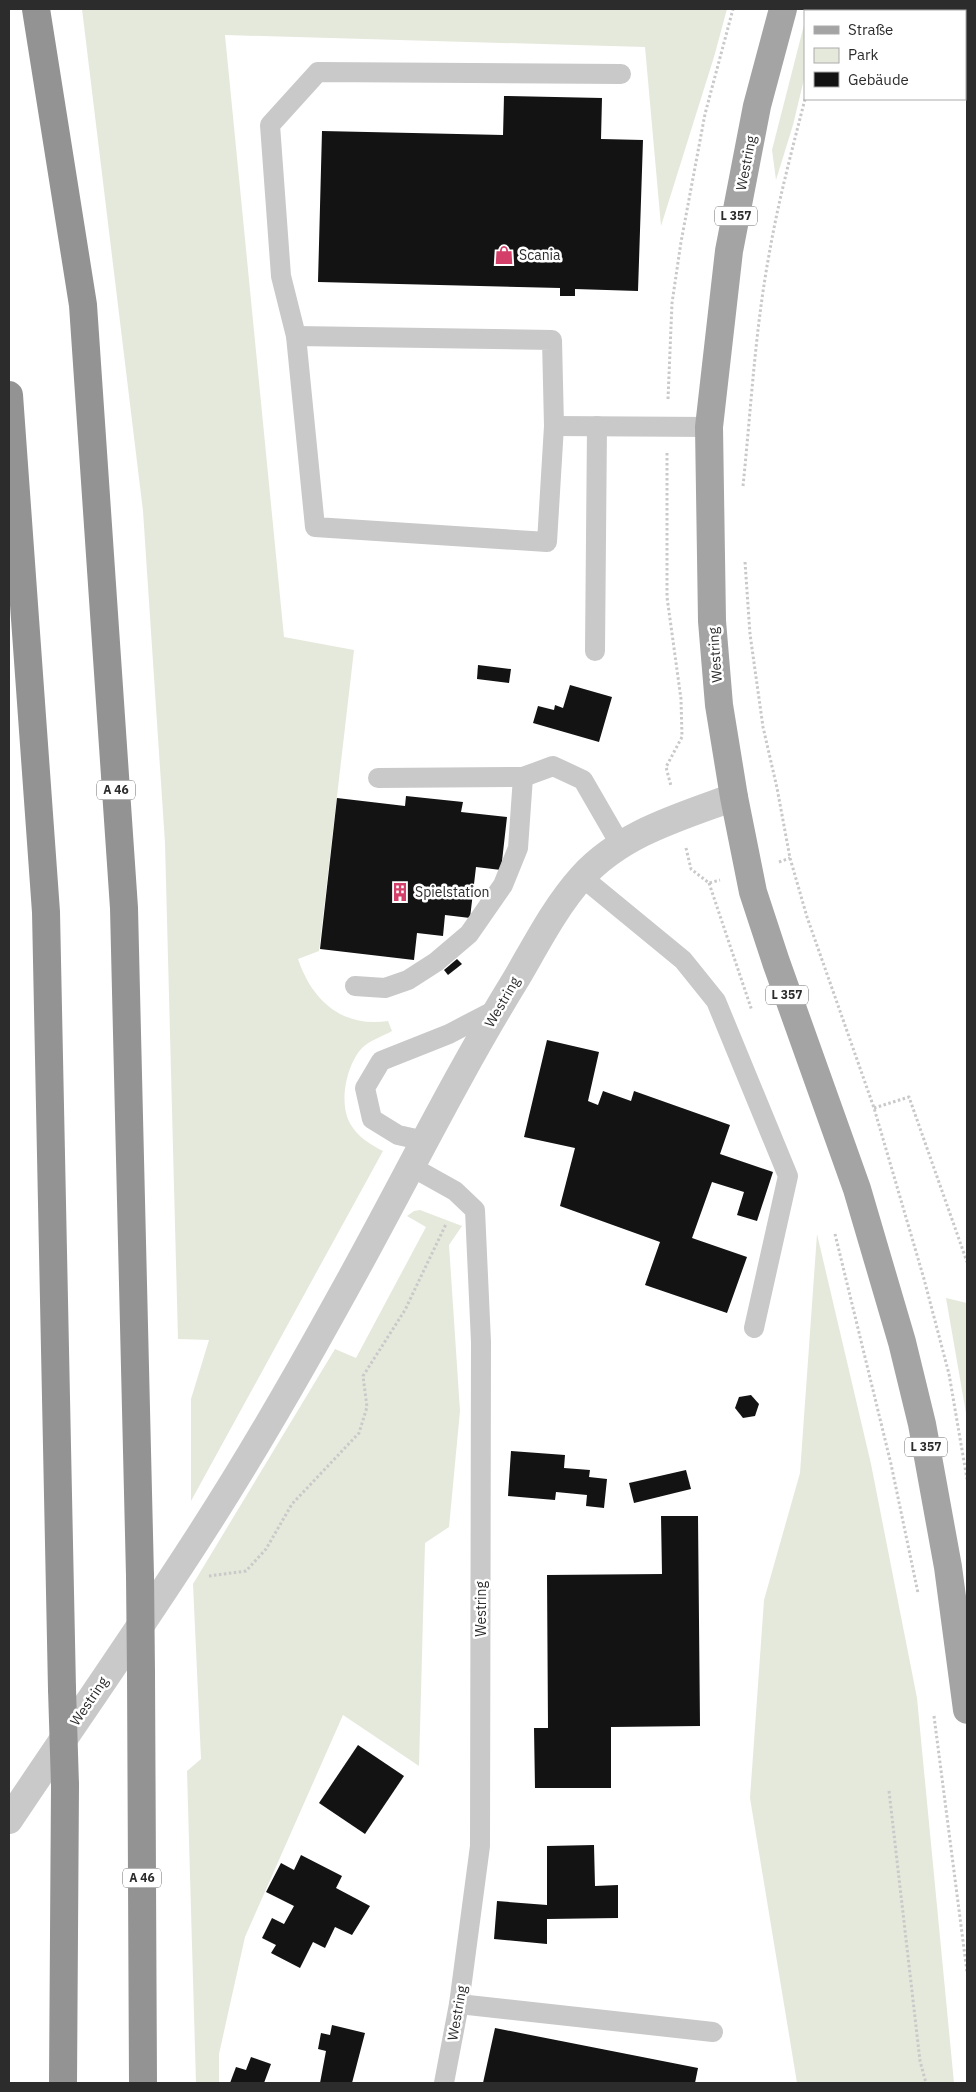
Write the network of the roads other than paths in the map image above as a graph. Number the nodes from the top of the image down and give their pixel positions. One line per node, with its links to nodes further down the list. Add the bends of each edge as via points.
1 (36, 9): 25 (highway, A 46, bridge, via 83,305 124,908 140,1576)
2 (783, 9): 8 (main road, Westring / L 357, via 757,106 729,251)
3 (621, 74): 4 (lane, via 318,72 270,125 281,276)
4 (296, 336): 6 (lane, via 552,340); 6 (lane, via 315,527 547,542)
5 (9, 395): 24 (highway, bridge, via 46,912 65,1785)
6 (554, 426): 7 (lane)
7 (597, 426): 8 (lane); 9 (lane)
8 (709, 427): 12 (main road, Westring / L 357, via 712,621 719,705)
9 (595, 651)
10 (523, 777): 11 (lane); 13 (lane, via 553,766 583,780); 15 (lane, via 518,848 503,885 469,934 408,980 385,988)
11 (378, 778)
12 (734, 797): 13 (street, Westring, via 652,828); 20 (main road, L 357, via 753,892 857,1189 904,1351 922,1424 948,1567)
13 (620, 844): 14 (street, Westring)
14 (582, 877): 16 (street, Westring, via 558,909); 19 (lane, via 683,960 716,1001 788,1176)
15 (355, 986)
16 (497, 1009): 17 (street, Westring); 17 (lane, via 449,1034 381,1060 365,1088 372,1119 398,1135)
17 (425, 1142): 18 (street, Westring)
18 (412, 1167): 21 (street, Westring, via 266,1428 174,1574); 22 (lane, Westring, via 455,1192 475,1210 481,1342 480,1846)
19 (754, 1328)
20 (967, 1710)
21 (9, 1820)
22 (459, 2004): 23 (lane); 26 (lane, Westring)
23 (713, 2032)
24 (63, 2083)
25 (144, 2083)
26 (444, 2083)

